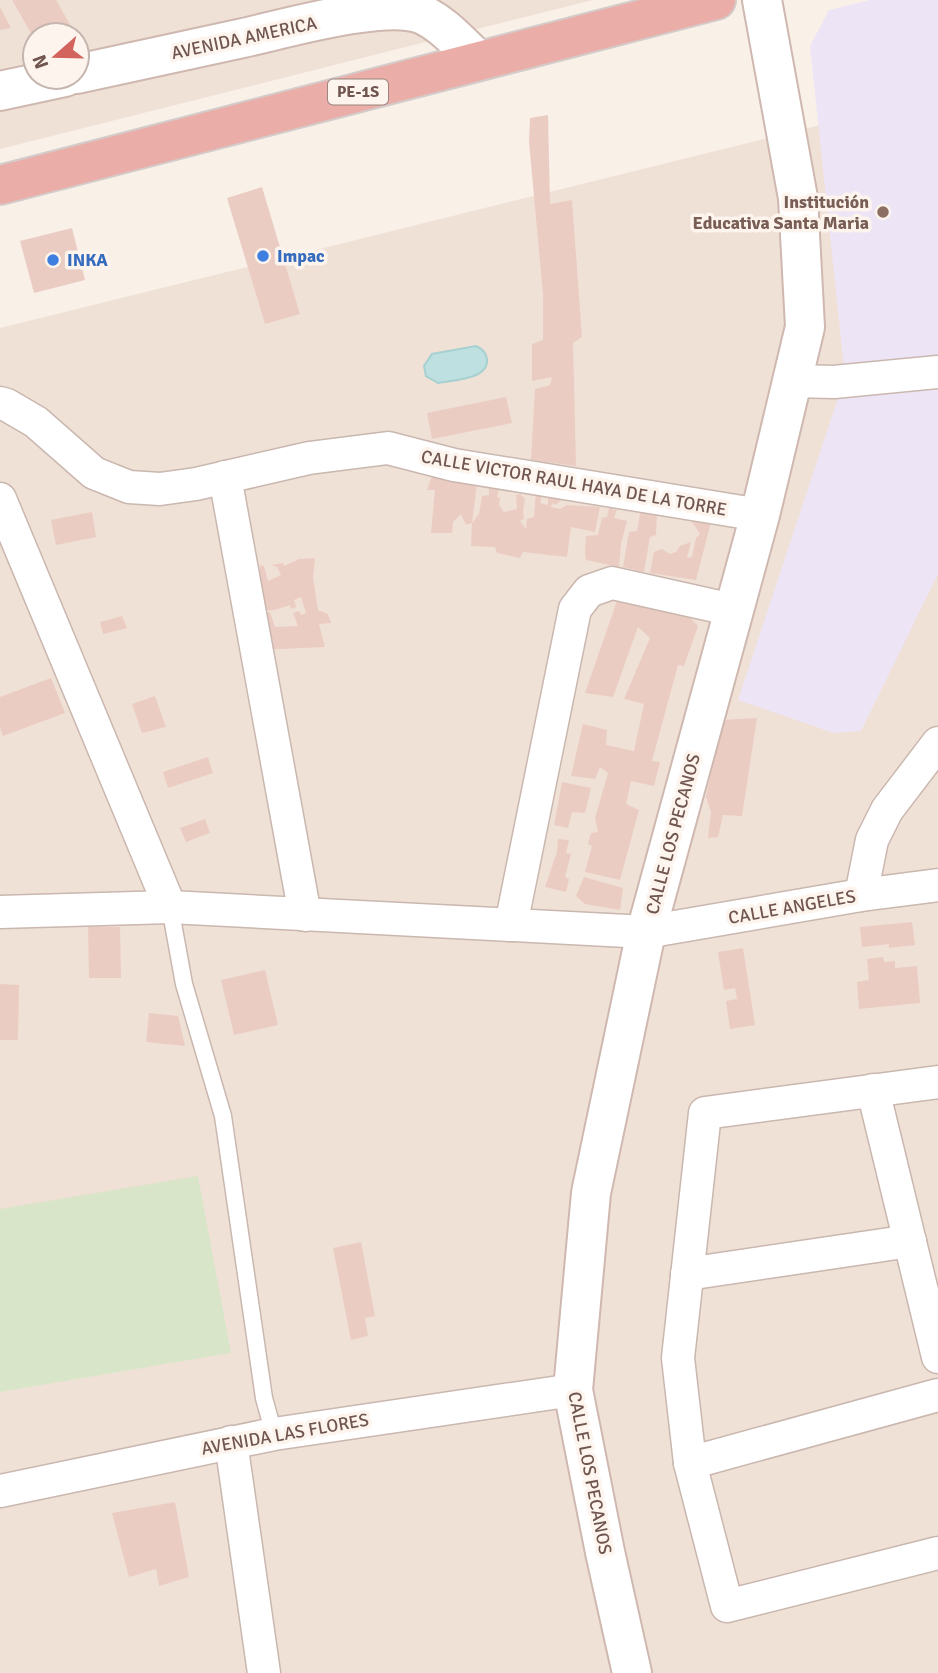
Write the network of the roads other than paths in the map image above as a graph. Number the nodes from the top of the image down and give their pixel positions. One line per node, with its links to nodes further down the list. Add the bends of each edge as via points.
1 (716, 0): 3 (highway, PE-1S)
2 (762, 0): 9 (street, CALLE LOS PECANOS, via 798,198 805,327)
3 (479, 61): 4 (street, AVENIDA AMERICA, via 436,23 401,10 319,21); 7 (highway, PE-1S)
4 (91, 71)
5 (21, 86): 6 (street)
6 (0, 91)
7 (0, 185)
8 (938, 372): 9 (street, via 834,382)
9 (792, 381): 13 (street, CALLE LOS PECANOS)
10 (0, 403): 11 (street, CALLE VICTOR RAUL HAYA DE LA TORRE, via 36,422 93,473 129,487 160,489)
11 (225, 477): 13 (street, CALLE VICTOR RAUL HAYA DE LA TORRE, via 309,458 388,448 454,466); 20 (street)
12 (0, 499): 18 (street)
13 (760, 515): 14 (street, CALLE LOS PECANOS)
14 (733, 610): 21 (street, via 612,583 589,591 575,609); 22 (street, CALLE LOS PECANOS)
15 (938, 743): 17 (street, via 887,810 872,840)
16 (938, 885): 17 (street, CALLE ANGELES)
17 (861, 895): 22 (street, CALLE ANGELES)
18 (170, 907): 19 (street, CALLE ANGELES); 20 (street, CALLE ANGELES); 30 (lane, via 184,984 223,1116 264,1398)
19 (0, 912)
20 (305, 915): 21 (street, CALLE ANGELES)
21 (511, 925): 22 (street, CALLE ANGELES)
22 (646, 932): 28 (street, CALLE LOS PECANOS, via 591,1193)
23 (938, 1082): 24 (street)
24 (873, 1090): 25 (street); 26 (street, via 705,1113)
25 (910, 1241): 26 (street); 27 (street)
26 (687, 1274): 32 (street, via 678,1359)
27 (938, 1357)
28 (573, 1390): 30 (street, AVENIDA LAS FLORES); 36 (street, CALLE LOS PECANOS)
29 (938, 1395): 32 (street)
30 (274, 1434): 31 (street, AVENIDA LAS FLORES)
31 (231, 1442): 33 (street, AVENIDA LAS FLORES); 35 (street)
32 (690, 1463): 34 (street, via 727,1606)
33 (0, 1491)
34 (938, 1553)
35 (264, 1673)
36 (632, 1673)

